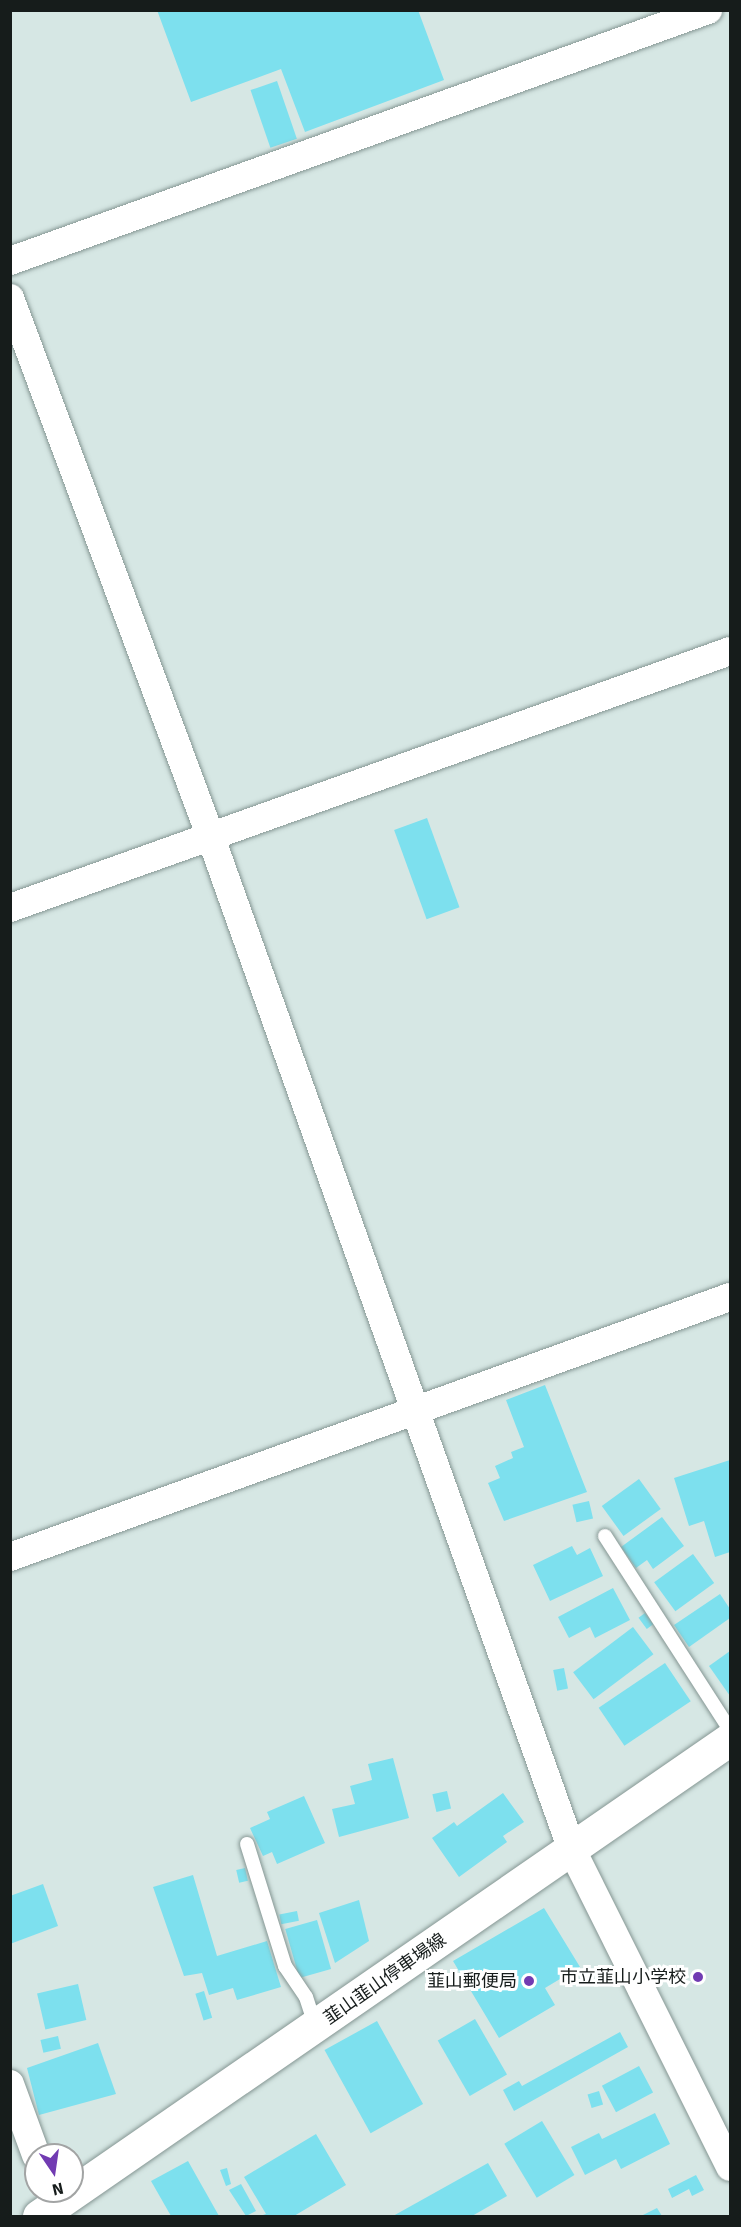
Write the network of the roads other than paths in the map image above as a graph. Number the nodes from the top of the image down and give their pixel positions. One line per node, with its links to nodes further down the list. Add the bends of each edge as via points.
1 (708, 10): 2 (street)
2 (10, 261)
3 (10, 298): 5 (street)
4 (730, 651): 5 (street)
5 (210, 835): 6 (street); 8 (street)
6 (10, 908)
7 (730, 1297): 8 (street)
8 (415, 1411): 10 (street); 14 (street)
9 (605, 1536): 11 (lane)
10 (10, 1557)
11 (730, 1730)
12 (730, 1739): 14 (main road, 韮山韮山停車場線)
13 (247, 1844): 15 (lane, via 285,1966 306,1997)
14 (572, 1850): 15 (main road, 韮山韮山停車場線); 18 (street)
15 (315, 2027): 19 (main road, 韮山韮山停車場線)
16 (10, 2084): 17 (street)
17 (32, 2143)
18 (730, 2167)
19 (48, 2205)

